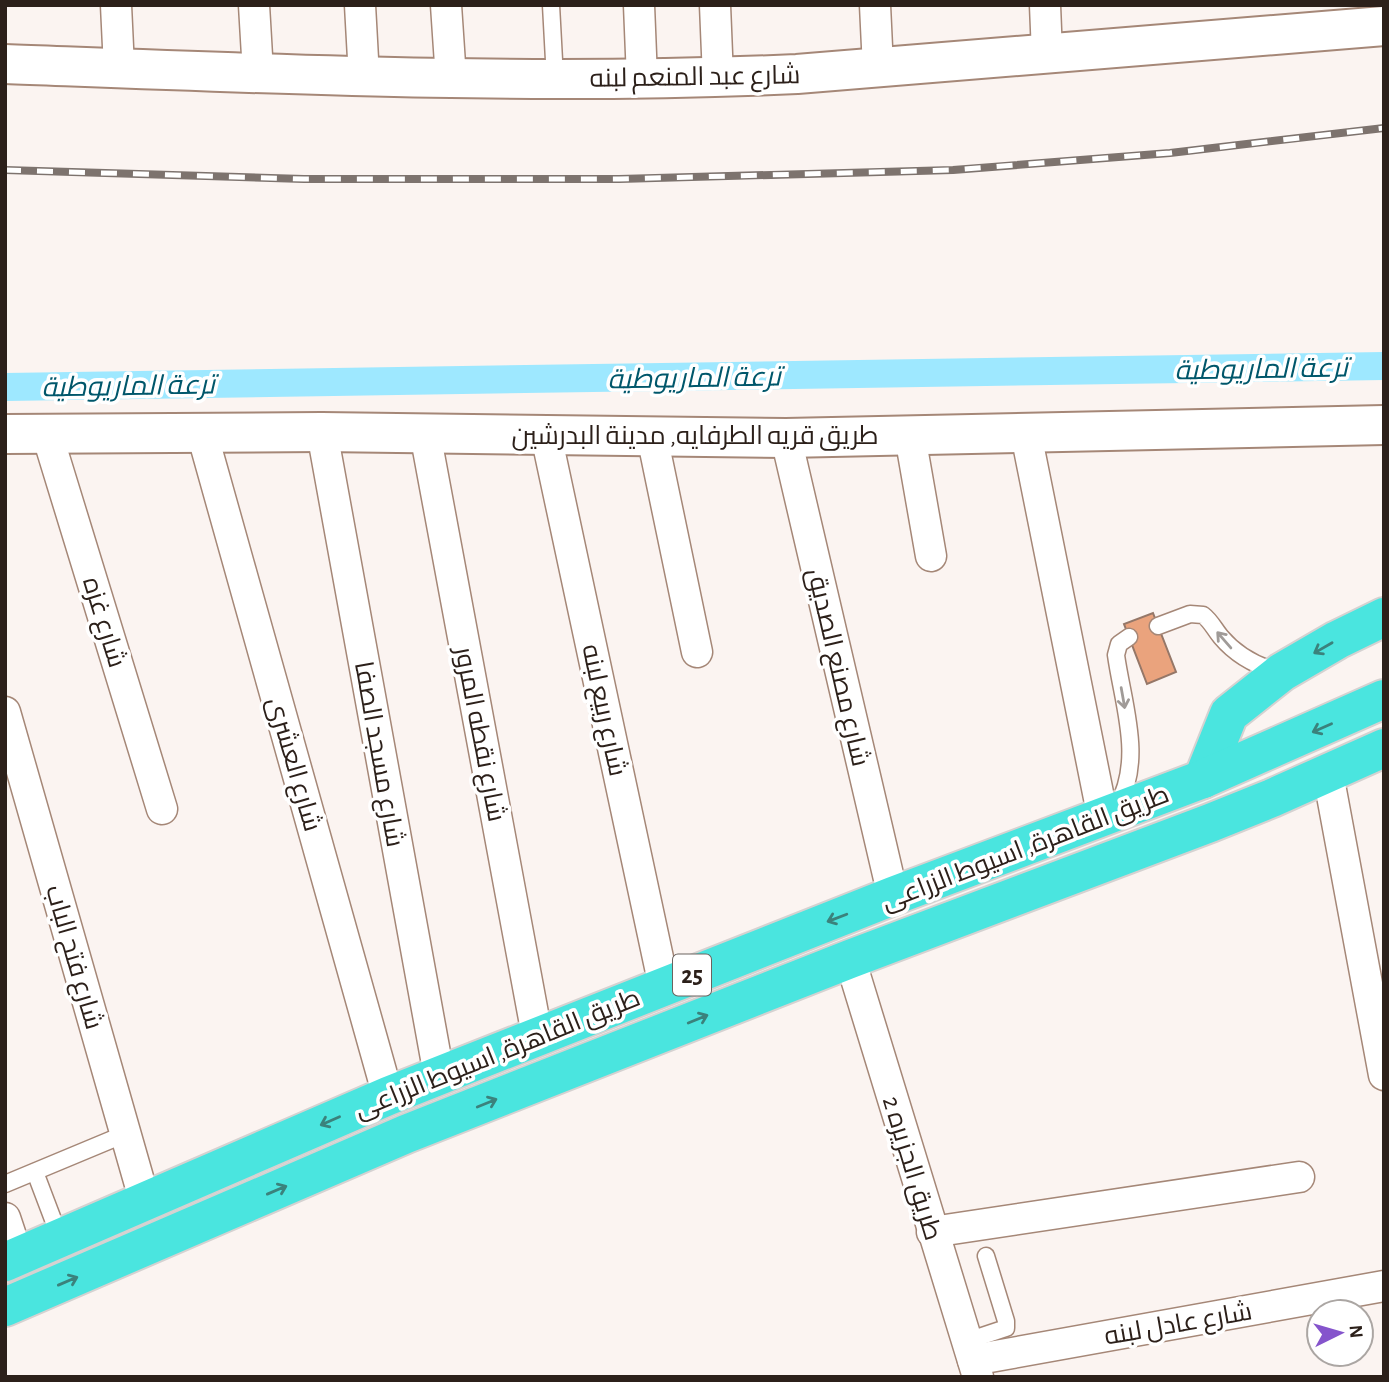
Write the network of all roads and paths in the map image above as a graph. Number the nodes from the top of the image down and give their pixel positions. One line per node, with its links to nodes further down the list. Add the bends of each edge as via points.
1 (116, 5): 14 (street)
2 (254, 5): 16 (street)
3 (360, 5): 17 (street)
4 (446, 5): 19 (street)
5 (551, 5): 20 (lane)
6 (639, 5): 21 (street)
7 (715, 5): 18 (street)
8 (875, 5): 15 (street)
9 (1045, 5): 11 (street)
10 (1384, 26): 11 (main road, شارع عبد المنعم لبنه)
11 (1047, 54): 15 (main road, شارع عبد المنعم لبنه)
12 (5, 58): 13 (street)
13 (5, 64): 14 (main road, شارع عبد المنعم لبنه)
14 (119, 68): 16 (main road, شارع عبد المنعم لبنه)
15 (878, 68): 18 (main road, شارع عبد المنعم لبنه)
16 (258, 73): 17 (main road, شارع عبد المنعم لبنه)
17 (364, 77): 19 (main road, شارع عبد المنعم لبنه)
18 (718, 78): 21 (main road, شارع عبد المنعم لبنه)
19 (451, 79): 20 (main road, شارع عبد المنعم لبنه)
20 (555, 79): 21 (main road, شارع عبد المنعم لبنه)
21 (642, 79)
22 (1384, 425): 27 (main road, طريق قريه الطرفايه, مدينة البدرشين)
23 (321, 432): 24 (main road, طريق قريه الطرفايه, مدينة البدرشين); 25 (main road, طريق قريه الطرفايه, مدينة البدرشين); 51 (street, شارع مسجد الصفا)
24 (202, 433): 26 (main road, طريق قريه الطرفايه, مدينة البدرشين); 52 (street, شارع العشرى)
25 (425, 433): 29 (main road, طريق قريه الطرفايه, مدينة البدرشين); 49 (street, شارع نقطه المرور)
26 (47, 434): 28 (main road, طريق قريه الطرفايه, مدينة البدرشين); 44 (street, شارع غزه)
27 (1026, 434): 31 (main road, طريق قريه الطرفايه, مدينة البدرشين); 45 (street)
28 (5, 435)
29 (546, 435): 30 (main road, طريق قريه الطرفايه, مدينة البدرشين); 48 (street, شارع ربيع لبنه)
30 (652, 436): 32 (main road, طريق قريه الطرفايه, مدينة البدرشين); 37 (street)
31 (910, 436): 32 (main road, طريق قريه الطرفايه, مدينة البدرشين); 33 (street)
32 (786, 438): 46 (street, شارع مصنع الصديق)
33 (931, 556)
34 (1384, 617): 38 (highway, one-way to 38)
35 (1158, 626): 38 (lane, one-way to 35, via 1239,655 1203,615 1190,614)
36 (1129, 637): 45 (lane, one-way to 45, via 1119,644 1116,655 1131,740 1130,768 1124,792)
37 (697, 652)
38 (1282, 672): 43 (highway, via 1229,715)
39 (1384, 699): 43 (highway, طريق القاهرة, اسيوط الزراعى / 25, one-way to 43)
40 (5, 712): 53 (street, شارع فتح الباب)
41 (1384, 748): 42 (highway, طريق القاهرة, اسيوط الزراعى / 25)
42 (1328, 774): 47 (highway, طريق القاهرة, اسيوط الزراعى / 25); 50 (street)
43 (1203, 779): 45 (highway, طريق القاهرة, اسيوط الزراعى / 25)
44 (162, 809)
45 (1108, 816): 46 (highway, طريق القاهرة, اسيوط الزراعى / 25)
46 (893, 896): 48 (highway, طريق القاهرة, اسيوط الزراعى / 25, one-way to 48)
47 (850, 959): 60 (street, طريق الجزيره 2); 62 (highway, طريق القاهرة, اسيوط الزراعى / 25, one-way to 47, via 406,1134)
48 (664, 986): 49 (highway, طريق القاهرة, اسيوط الزراعى / 25)
49 (537, 1035): 51 (highway, طريق القاهرة, اسيوط الزراعى / 25)
50 (1384, 1074)
51 (439, 1075): 52 (highway, طريق القاهرة, اسيوط الزراعى / 25)
52 (388, 1096): 57 (highway, طريق القاهرة, اسيوط الزراعى / 25, one-way to 57)
53 (125, 1134): 54 (lane); 57 (street, شارع فتح الباب)
54 (35, 1172): 56 (lane); 61 (lane)
55 (1299, 1177): 60 (street)
56 (5, 1184)
57 (145, 1202): 58 (highway, طريق القاهرة, اسيوط الزراعى / 25)
58 (110, 1217): 61 (highway, طريق القاهرة, اسيوط الزراعى / 25); 62 (highway)
59 (5, 1218): 64 (street)
60 (932, 1232): 67 (street, طريق الجزيره 2)
61 (60, 1239): 64 (highway, طريق القاهرة, اسيوط الزراعى / 25)
62 (127, 1255): 66 (highway, طريق القاهرة, اسيوط الزراعى / 25, one-way to 62)
63 (986, 1256): 67 (lane, via 1006,1328)
64 (12, 1260)
65 (1384, 1286): 67 (street, شارع عادل لبنه)
66 (5, 1307)
67 (973, 1359)

